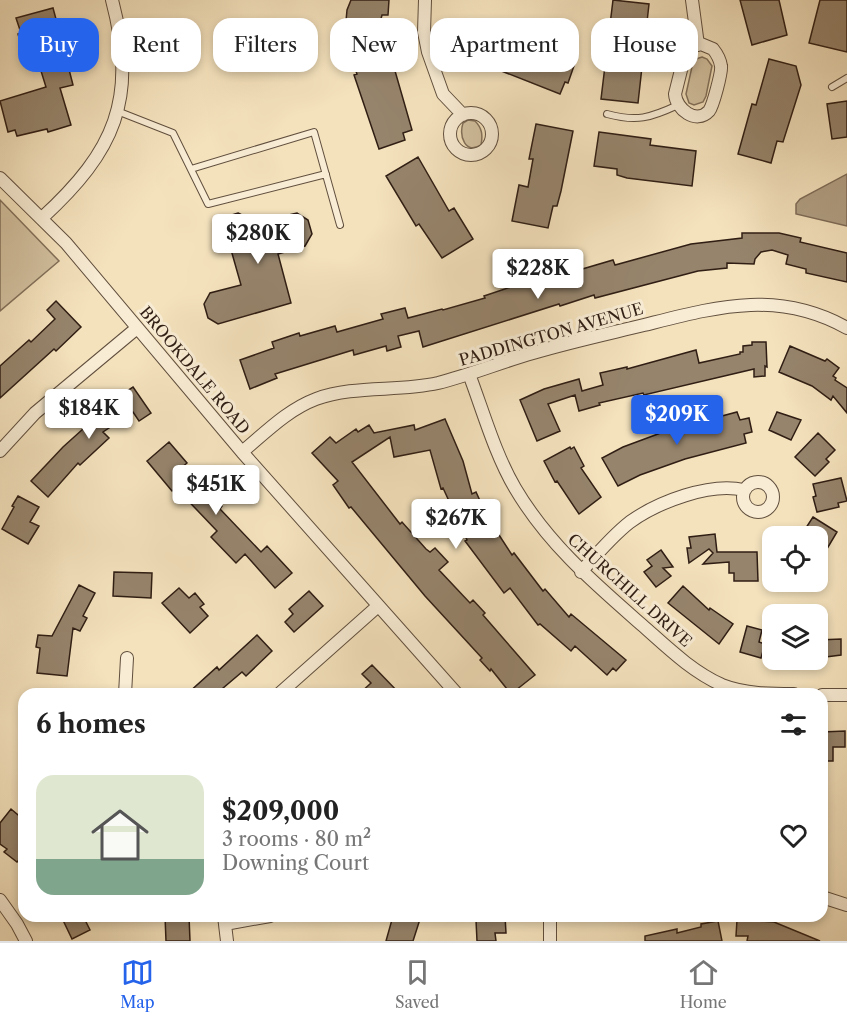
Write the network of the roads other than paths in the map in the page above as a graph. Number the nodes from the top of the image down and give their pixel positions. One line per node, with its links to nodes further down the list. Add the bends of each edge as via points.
1 (112, 0): 8 (street, via 123,48)
2 (425, 0): 10 (street, via 424,32 429,52 443,94)
3 (693, 0): 4 (street)
4 (699, 45): 7 (street, via 693,45 685,54 675,94); 7 (street, via 713,49 721,64 711,108 705,114 694,115)
5 (847, 78): 6 (lane)
6 (832, 87)
7 (678, 105): 9 (lane, via 650,117 626,119)
8 (117, 111): 11 (lane, via 173,134); 14 (street, via 97,158 63,200)
9 (607, 114)
10 (462, 115)
11 (191, 169): 12 (lane, via 208,204); 12 (lane, via 314,132)
12 (326, 174): 15 (lane)
13 (0, 178): 14 (street, BROOKDALE ROAD)
14 (42, 218): 16 (street, BROOKDALE ROAD)
15 (340, 225)
16 (137, 328): 19 (street, via 35,413); 20 (street, BROOKDALE ROAD)
17 (847, 328): 18 (street, PADDINGTON AVENUE, via 782,306 736,304 562,345)
18 (469, 374): 20 (street, PADDINGTON AVENUE, via 419,386 317,399 278,421); 22 (street, CHURCHILL DRIVE, via 514,486 546,534)
19 (0, 451)
20 (242, 452): 23 (street, BROOKDALE ROAD)
21 (744, 490): 22 (street, via 708,490 658,506 629,523)
22 (581, 572): 28 (street, CHURCHILL DRIVE, via 674,654 706,677)
23 (378, 606): 26 (street); 27 (street, BROOKDALE ROAD)
24 (127, 658): 25 (street)
25 (125, 688)
26 (286, 688)
27 (452, 688)
28 (731, 688)
29 (828, 695): 30 (street)
30 (847, 695)
31 (828, 899): 33 (street)
32 (0, 900): 36 (street)
33 (847, 905)
34 (224, 922): 37 (street)
35 (552, 922): 38 (street)
36 (26, 941)
37 (227, 941)
38 (550, 941)

